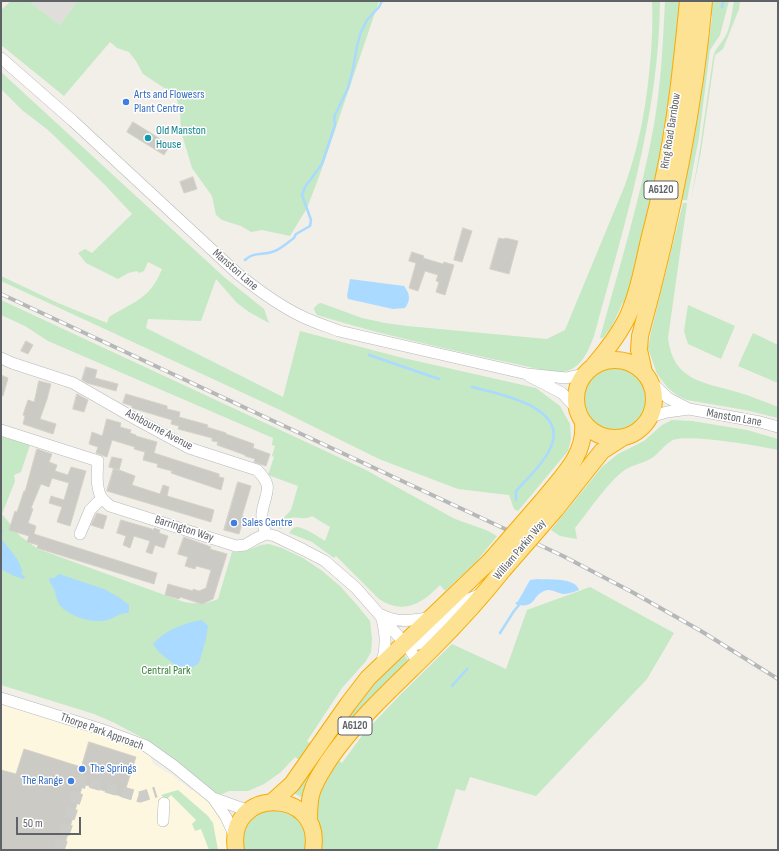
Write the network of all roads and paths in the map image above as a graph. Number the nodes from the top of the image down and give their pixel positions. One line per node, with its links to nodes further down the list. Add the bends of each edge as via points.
1 (688, 1): 5 (highway, Ring Road Barnbow / A6120, via 683,54 664,181 641,274 627,318 613,341)
2 (704, 1): 7 (highway, Ring Road Barnbow / A6120, via 694,88 681,165 640,336 639,350)
3 (1, 59): 6 (street, Manston Lane, via 73,121 238,274 284,307 313,322 339,331)
4 (1, 358): 18 (street, Ashbourne Avenue, via 73,383 189,448 257,470 267,485 268,495 262,513)
5 (589, 370): 6 (street, Manston Lane, via 566,378); 7 (highway, via 608,360 616,359 634,364); 8 (highway, via 578,384)
6 (527, 374): 8 (street, Manston Lane, via 562,393)
7 (647, 377): 9 (street, Manston Lane, via 668,398); 10 (highway, via 654,393)
8 (576, 408): 11 (highway)
9 (689, 409): 10 (street, Manston Lane); 12 (street, Manston Lane)
10 (650, 417): 14 (highway, via 643,427)
11 (583, 423): 14 (highway, via 600,436); 16 (highway, William Parkin Way / A6120, via 584,434 579,453)
12 (778, 427)
13 (1, 430): 15 (street, via 98,461 96,474)
14 (622, 438): 16 (highway, William Parkin Way / A6120, via 602,451)
15 (102, 498): 17 (street, via 90,510); 18 (street, Barrington Way, via 110,506 236,546 245,545)
16 (550, 504): 19 (highway, William Parkin Way / A6120, bridge)
17 (80, 534)
18 (266, 534): 21 (street, via 325,561 356,588)
19 (497, 565): 20 (highway, William Parkin Way / A6120); 22 (highway, William Parkin Way / A6120)
20 (484, 594): 23 (street, via 464,601 421,643); 24 (highway, William Parkin Way / A6120)
21 (380, 614): 22 (street, via 389,619 400,620); 23 (street); 25 (street, via 385,637 382,660)
22 (432, 617): 23 (highway, William Parkin Way / A6120)
23 (406, 645): 24 (street); 25 (highway, William Parkin Way / A6120)
24 (418, 662): 32 (highway, William Parkin Way / A6120, via 362,718 334,753 318,777 311,795)
25 (378, 668): 28 (highway, William Parkin Way / A6120, via 348,704 292,784)
26 (1, 698): 27 (street, Thorpe Park Approach, via 146,746)
27 (213, 798): 30 (street, Thorpe Park Approach); 33 (street, Thorpe Park Approach, via 226,817)
28 (272, 802): 30 (highway, via 262,803); 32 (highway, via 294,806)
29 (164, 803): 31 (street)
30 (249, 811): 33 (highway, via 238,827)
31 (163, 821)
32 (309, 822): 34 (highway, via 313,832)
33 (236, 843)
34 (313, 850)

